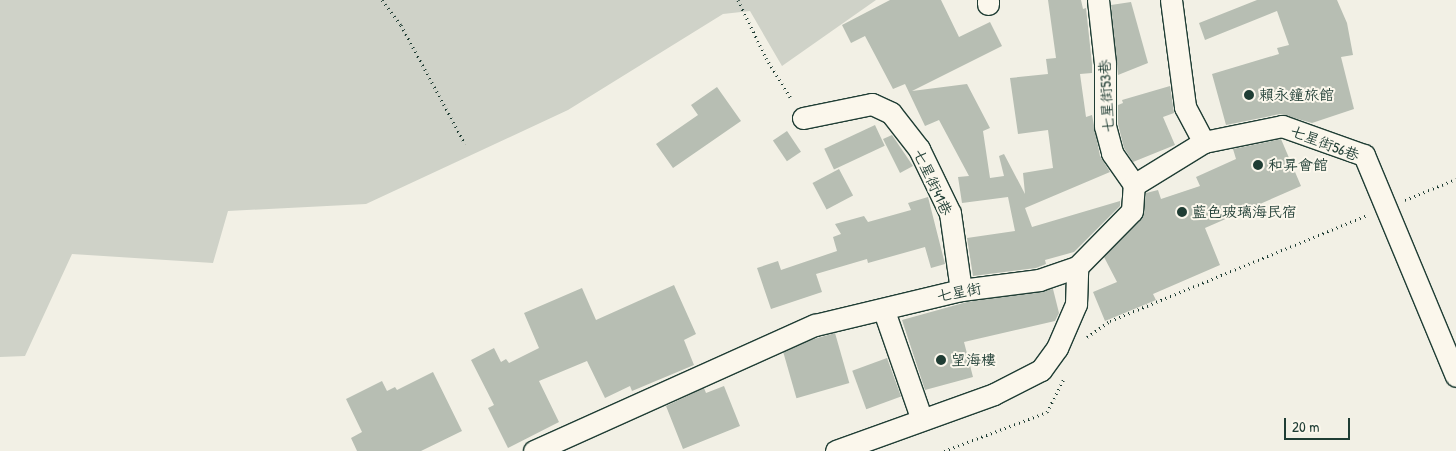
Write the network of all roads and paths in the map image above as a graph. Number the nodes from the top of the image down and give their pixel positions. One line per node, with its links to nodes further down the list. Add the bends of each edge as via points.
1 (382, 0): 7 (path, via 401,25)
2 (738, 0): 5 (path, via 766,58)
3 (1098, 0): 9 (street, 七星街53巷, via 1105,63 1105,126 1112,153)
4 (1171, 0): 6 (street, via 1185,107)
5 (803, 118): 12 (street, 七星街41巷, via 872,104 891,113 919,149 950,213)
6 (1204, 142): 9 (street); 10 (street, 七星街56巷, via 1282,126 1364,155)
7 (465, 144)
8 (1456, 179): 10 (path)
9 (1134, 185): 11 (street, 七星街, via 1132,211)
10 (1385, 208): 14 (path, via 1110,321 1088,336); 16 (street, 七星街56巷)
11 (1077, 267): 12 (street, 七星街, via 1039,280); 17 (street, via 1076,304 1057,348 1040,370 994,394)
12 (961, 290): 13 (street, 七星街)
13 (884, 311): 17 (street); 18 (street, 七星街, via 815,325)
14 (1083, 344)
15 (1067, 371): 20 (path, via 1048,412)
16 (1456, 376)
17 (922, 420): 19 (street)
18 (534, 451)
19 (836, 451)
20 (944, 451)

